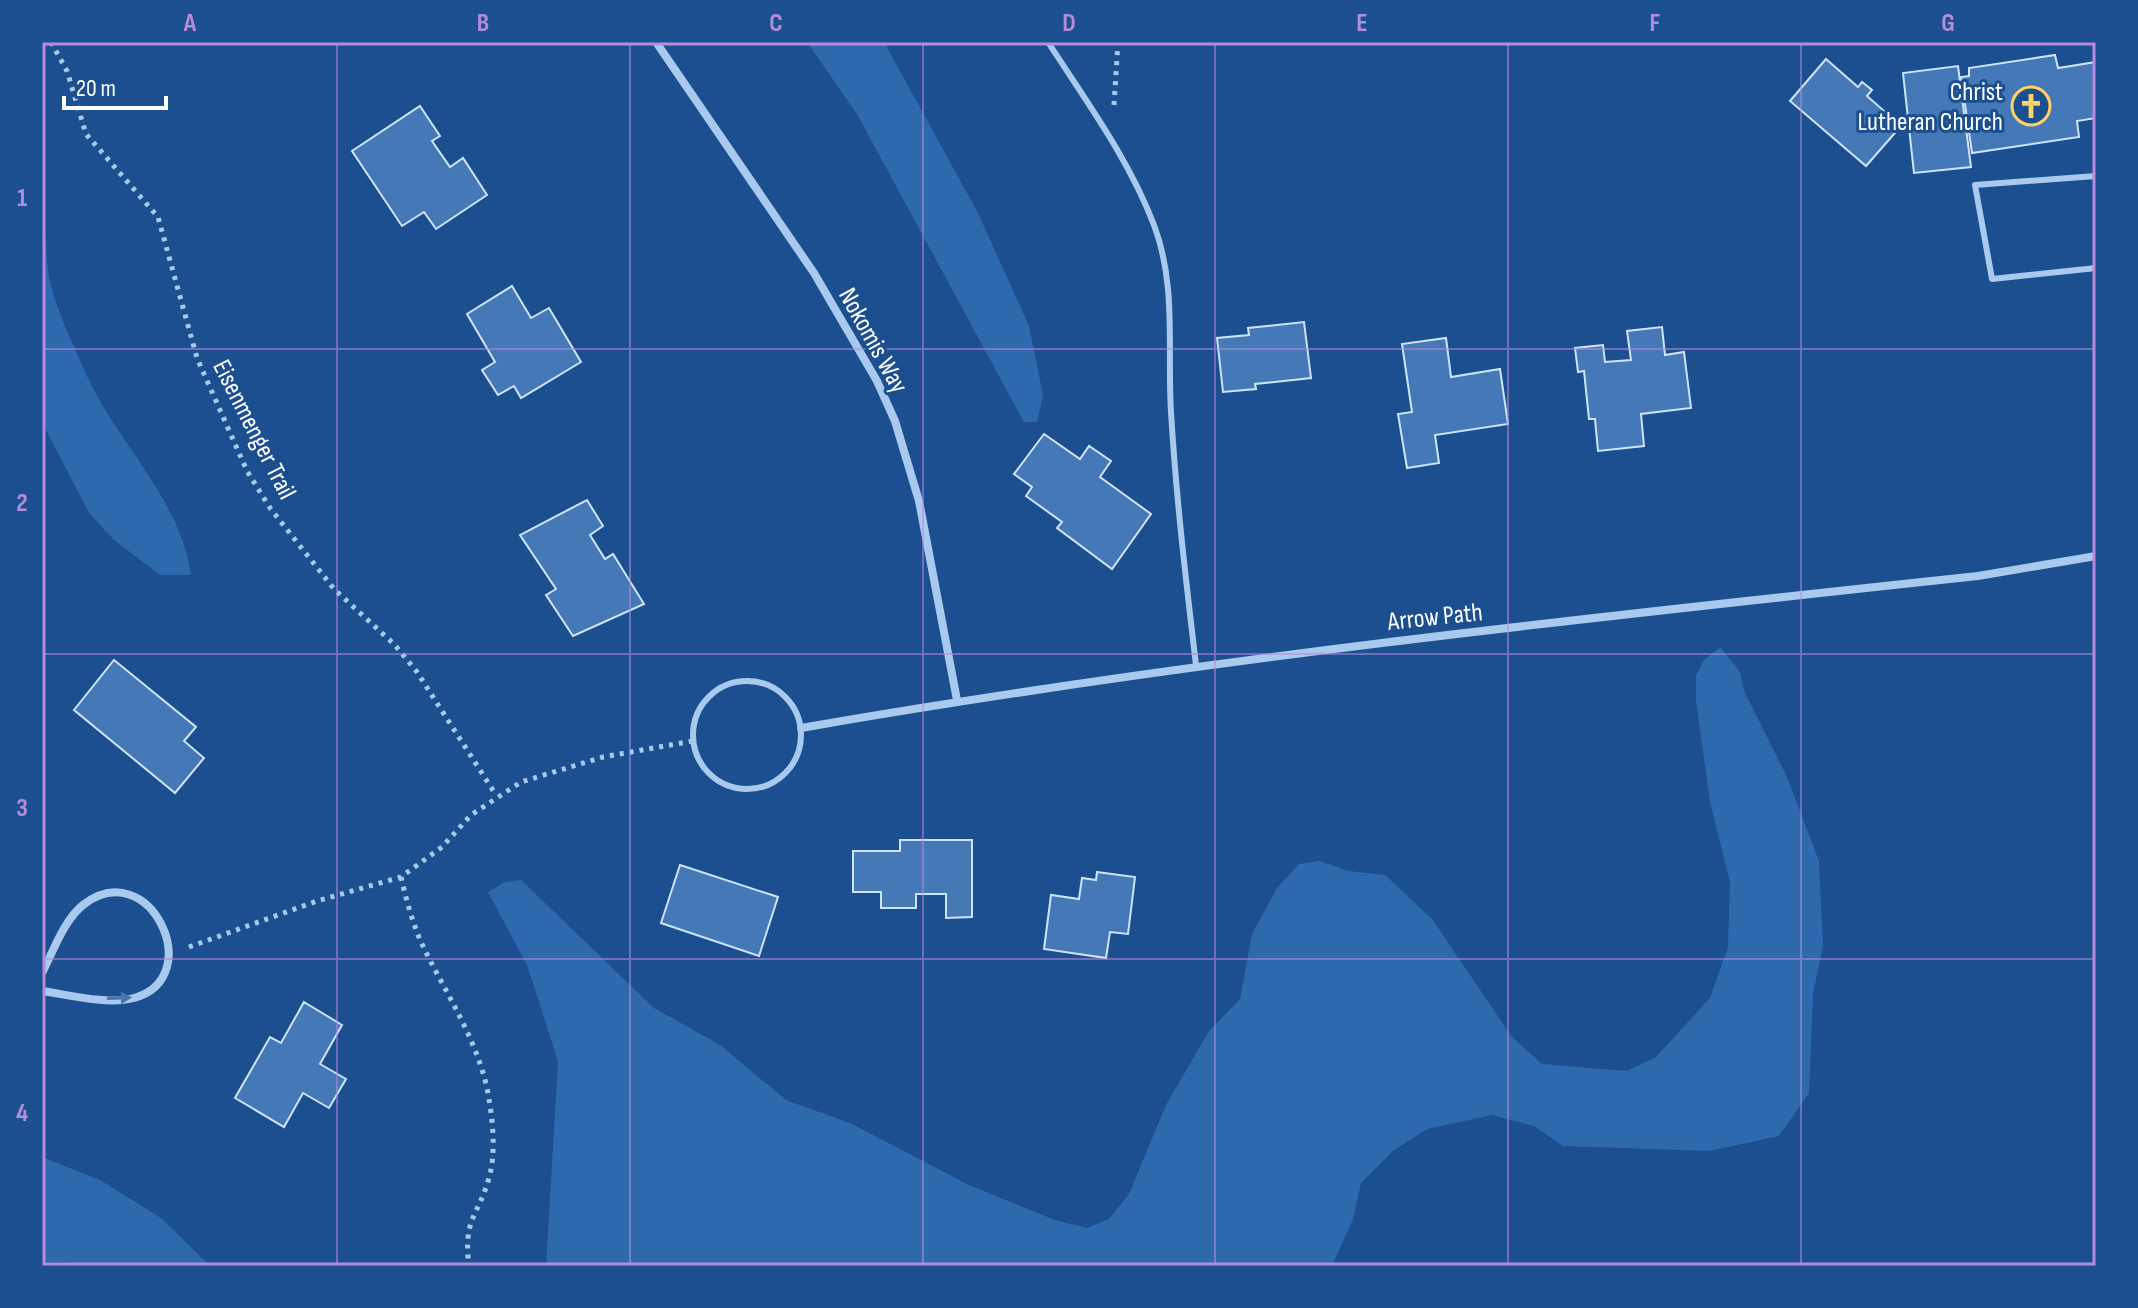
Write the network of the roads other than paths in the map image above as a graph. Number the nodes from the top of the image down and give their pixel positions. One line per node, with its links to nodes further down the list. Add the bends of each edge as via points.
1 (656, 42): 9 (street, Nokomis Way, via 814,273 877,381 919,501)
2 (1048, 42): 8 (lane, via 1136,185 1165,263 1172,444)
3 (2096, 176): 4 (lane, via 1975,185 1992,279)
4 (2096, 268)
5 (2096, 549): 7 (street, Arrow Path)
6 (2096, 556): 7 (street, Arrow Path)
7 (2076, 558): 8 (street, Arrow Path, via 1978,576)
8 (1196, 665): 9 (street, Arrow Path)
9 (957, 700): 10 (street, Arrow Path)
10 (801, 728): 10 (lane, via 796,761 775,783 758,789 743,790 714,778 693,741 693,726 706,700 738,681 782,693 795,708)
11 (42, 973): 12 (street, one-way to 11, via 135,998 157,982 169,954 168,936 154,910 127,895 100,896 75,912)
12 (42, 991)

